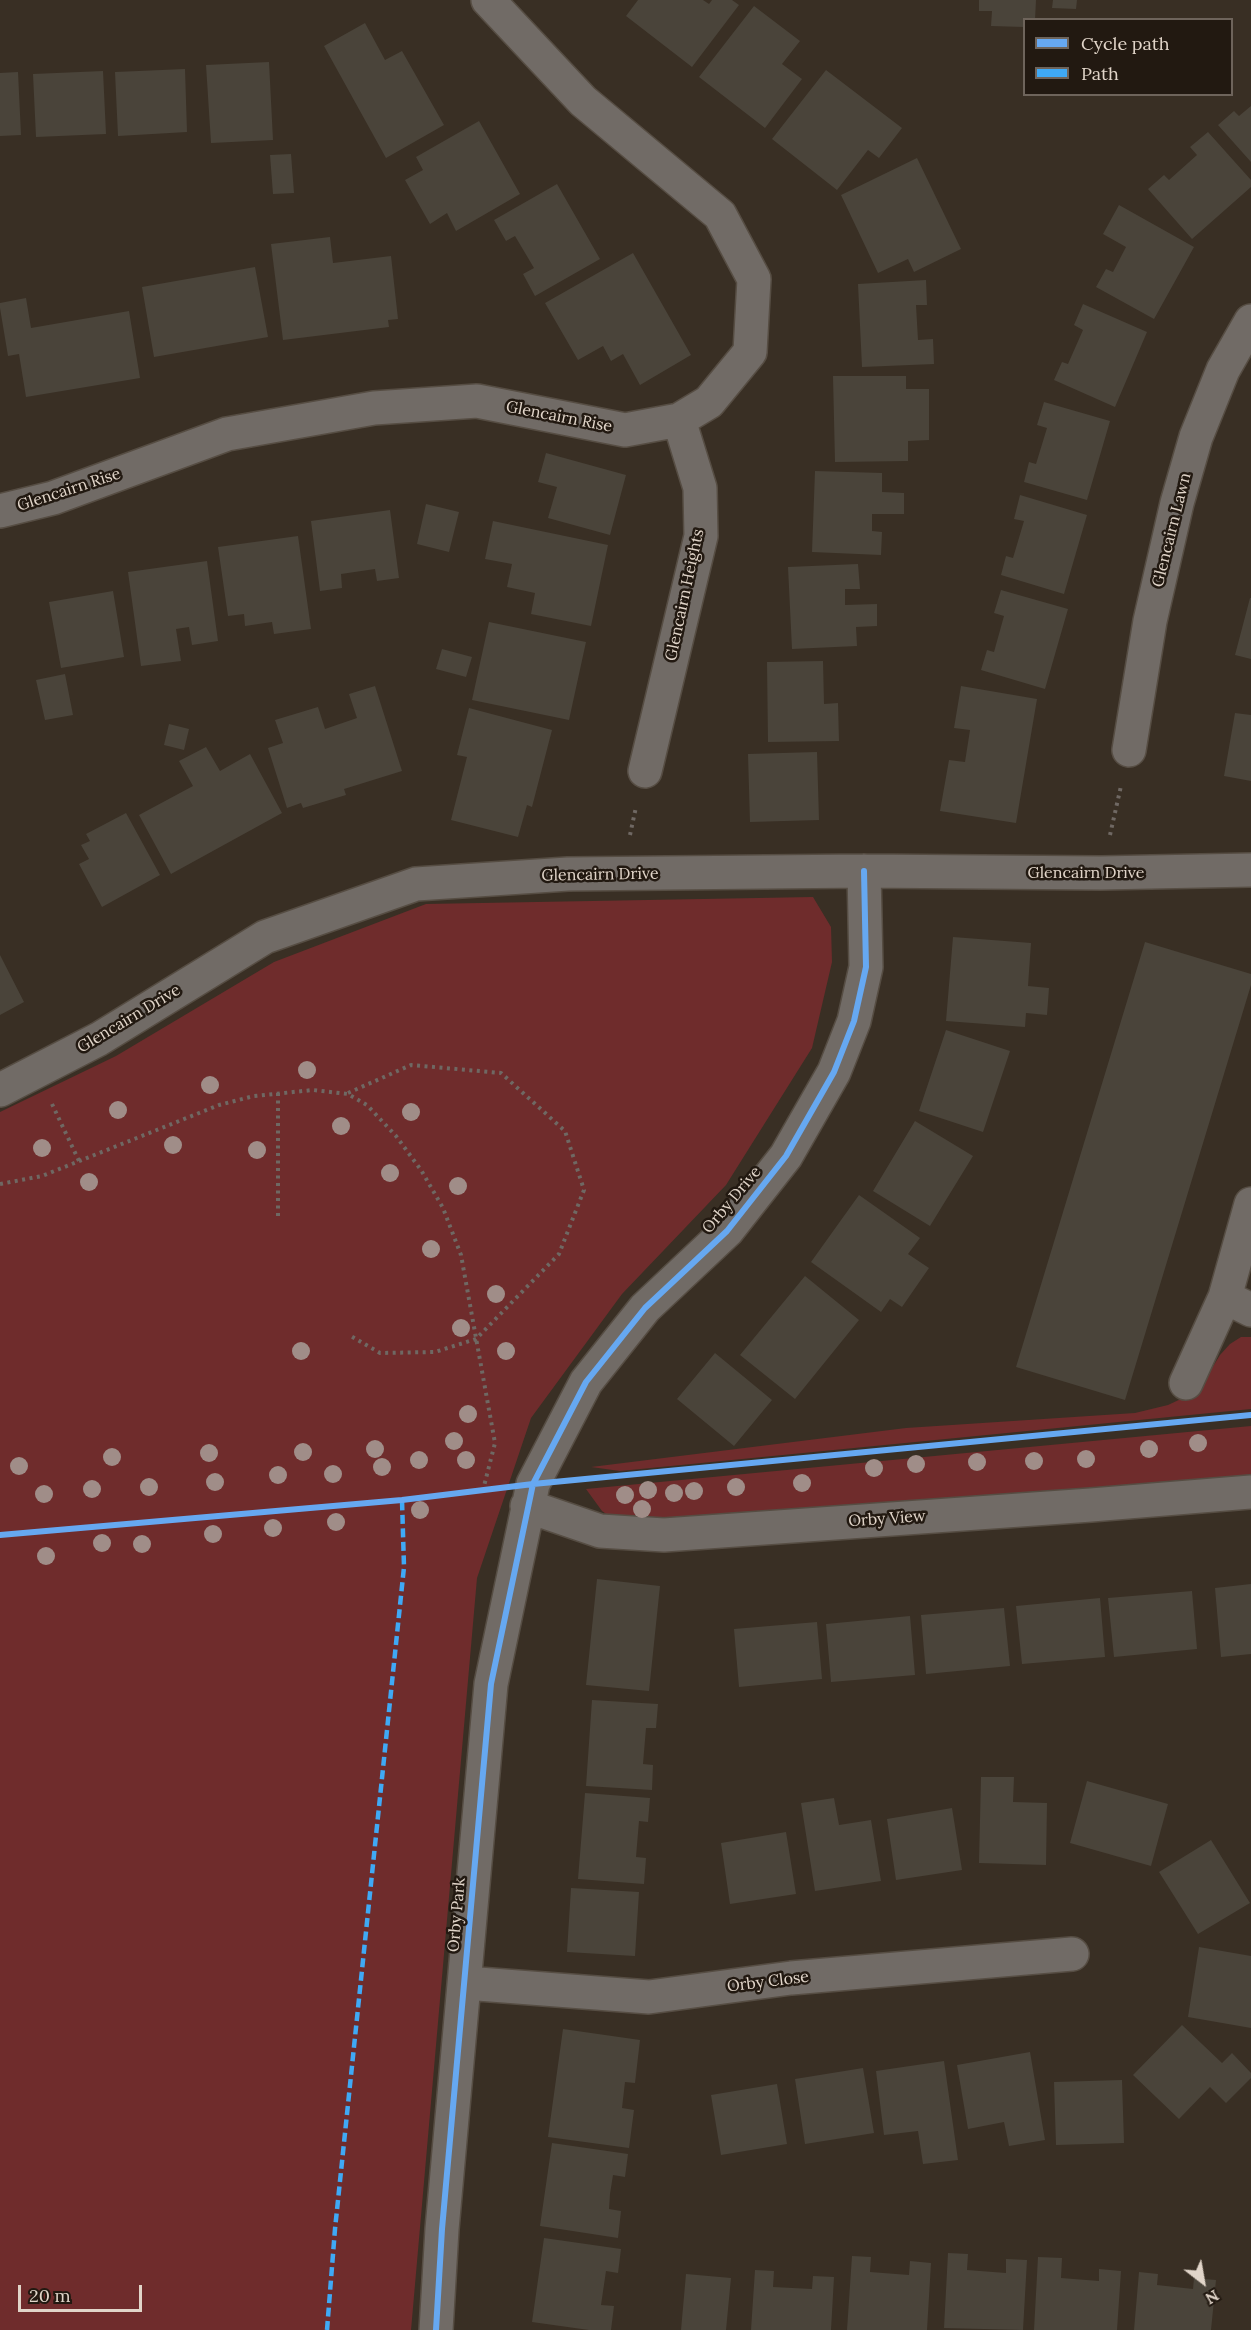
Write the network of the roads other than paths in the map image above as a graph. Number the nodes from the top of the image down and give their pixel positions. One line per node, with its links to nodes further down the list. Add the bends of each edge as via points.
1 (488, 0): 3 (street, Glencairn Rise, via 583,101 720,215 754,279 750,352 709,402)
2 (1251, 321): 5 (street, Glencairn Lawn, via 1223,370 1200,426 1177,503 1150,621)
3 (679, 420): 4 (street, Glencairn Rise, via 625,429 477,401 374,408 227,434 53,498); 6 (street, Glencairn Heights, via 700,488 701,536)
4 (0, 511)
5 (1130, 750)
6 (645, 771)
7 (1251, 870): 8 (street, Glencairn Drive)
8 (864, 871): 9 (street, Glencairn Drive, via 568,874 416,884 264,937 99,1039); 14 (street, Orby Drive, via 866,967 854,1021 834,1072 786,1156 728,1231 645,1308 586,1382)
9 (0, 1090)
10 (1251, 1204): 11 (street)
11 (1238, 1303): 12 (street)
12 (1186, 1383)
13 (1251, 1492): 14 (street, Orby View, via 664,1535 600,1531)
14 (530, 1495): 16 (street, Orby Park, via 491,1684)
15 (1072, 1954): 16 (street, Orby Close, via 791,1978 649,1996)
16 (465, 1983): 17 (street, Orby Park)
17 (435, 2330)

